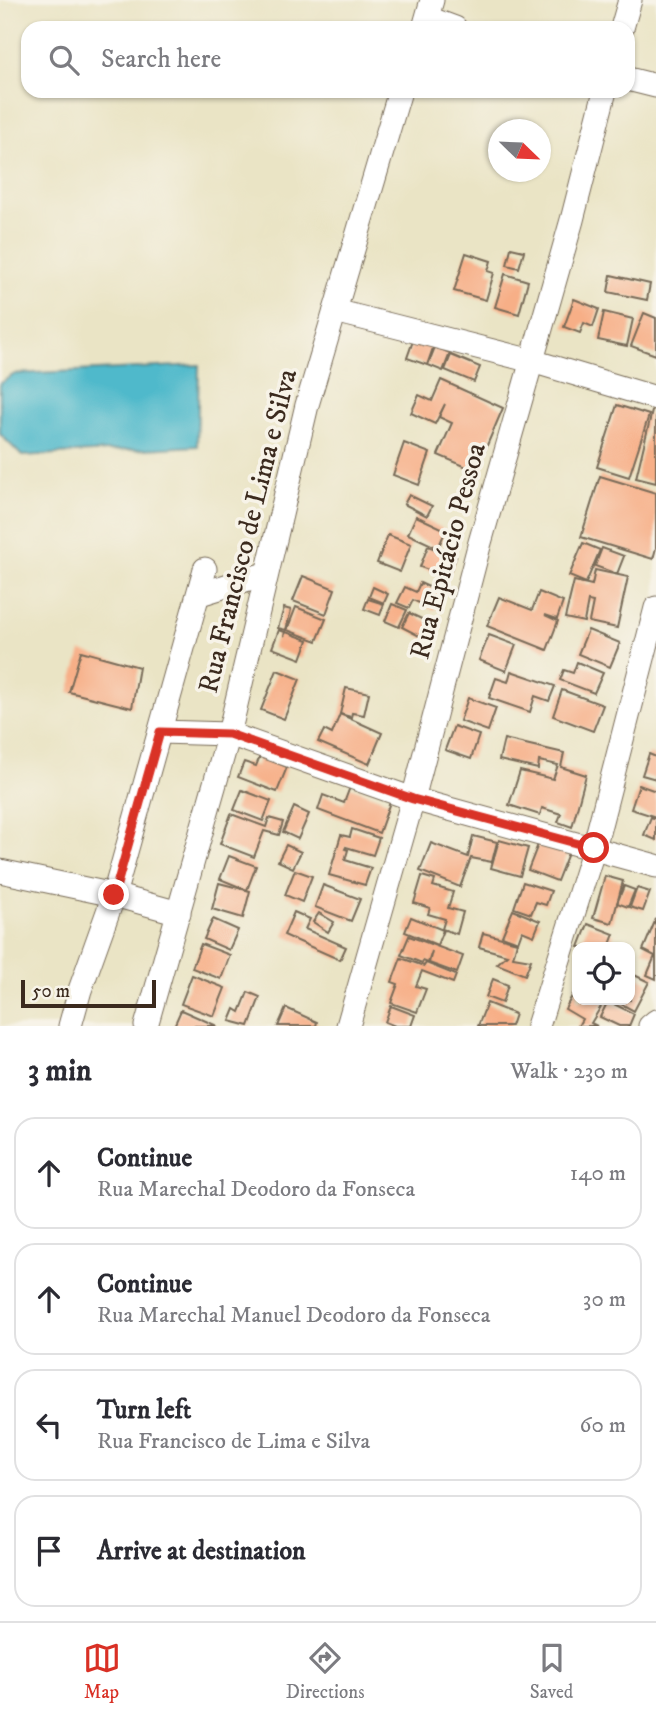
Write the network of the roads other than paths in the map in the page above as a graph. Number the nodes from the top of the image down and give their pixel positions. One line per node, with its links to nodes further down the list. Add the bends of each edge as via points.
1 (630, 0): 2 (street)
2 (624, 21)
3 (635, 81): 4 (street)
4 (656, 86)
5 (398, 98): 7 (street, Rua Francisco de Lima e Silva)
6 (603, 98): 8 (street, Rua Epitácio Pessoa)
7 (335, 311): 8 (street); 11 (street, Rua Francisco de Lima e Silva)
8 (532, 361): 9 (street); 16 (street, Rua Epitácio Pessoa)
9 (656, 398)
10 (205, 569): 12 (street, Rua Francisco de Lima e Silva)
11 (265, 574): 12 (street); 15 (street, Rua Francisco de Lima e Silva)
12 (200, 594): 14 (street, Rua Francisco de Lima e Silva)
13 (656, 608): 17 (street)
14 (160, 732): 15 (street); 20 (street, Rua Francisco de Lima e Silva)
15 (229, 734): 16 (street); 21 (street, Rua Francisco de Lima e Silva)
16 (413, 799): 17 (street); 25 (street, Rua Epitácio Pessoa)
17 (594, 848): 18 (street); 26 (street)
18 (656, 866)
19 (0, 871): 20 (street)
20 (114, 895): 21 (street); 23 (street, Rua Francisco de Lima e Silva)
21 (179, 913): 24 (street, Rua Francisco de Lima e Silva)
22 (656, 1021): 27 (street)
23 (70, 1026)
24 (146, 1026)
25 (348, 1026)
26 (538, 1026)
27 (650, 1026)

